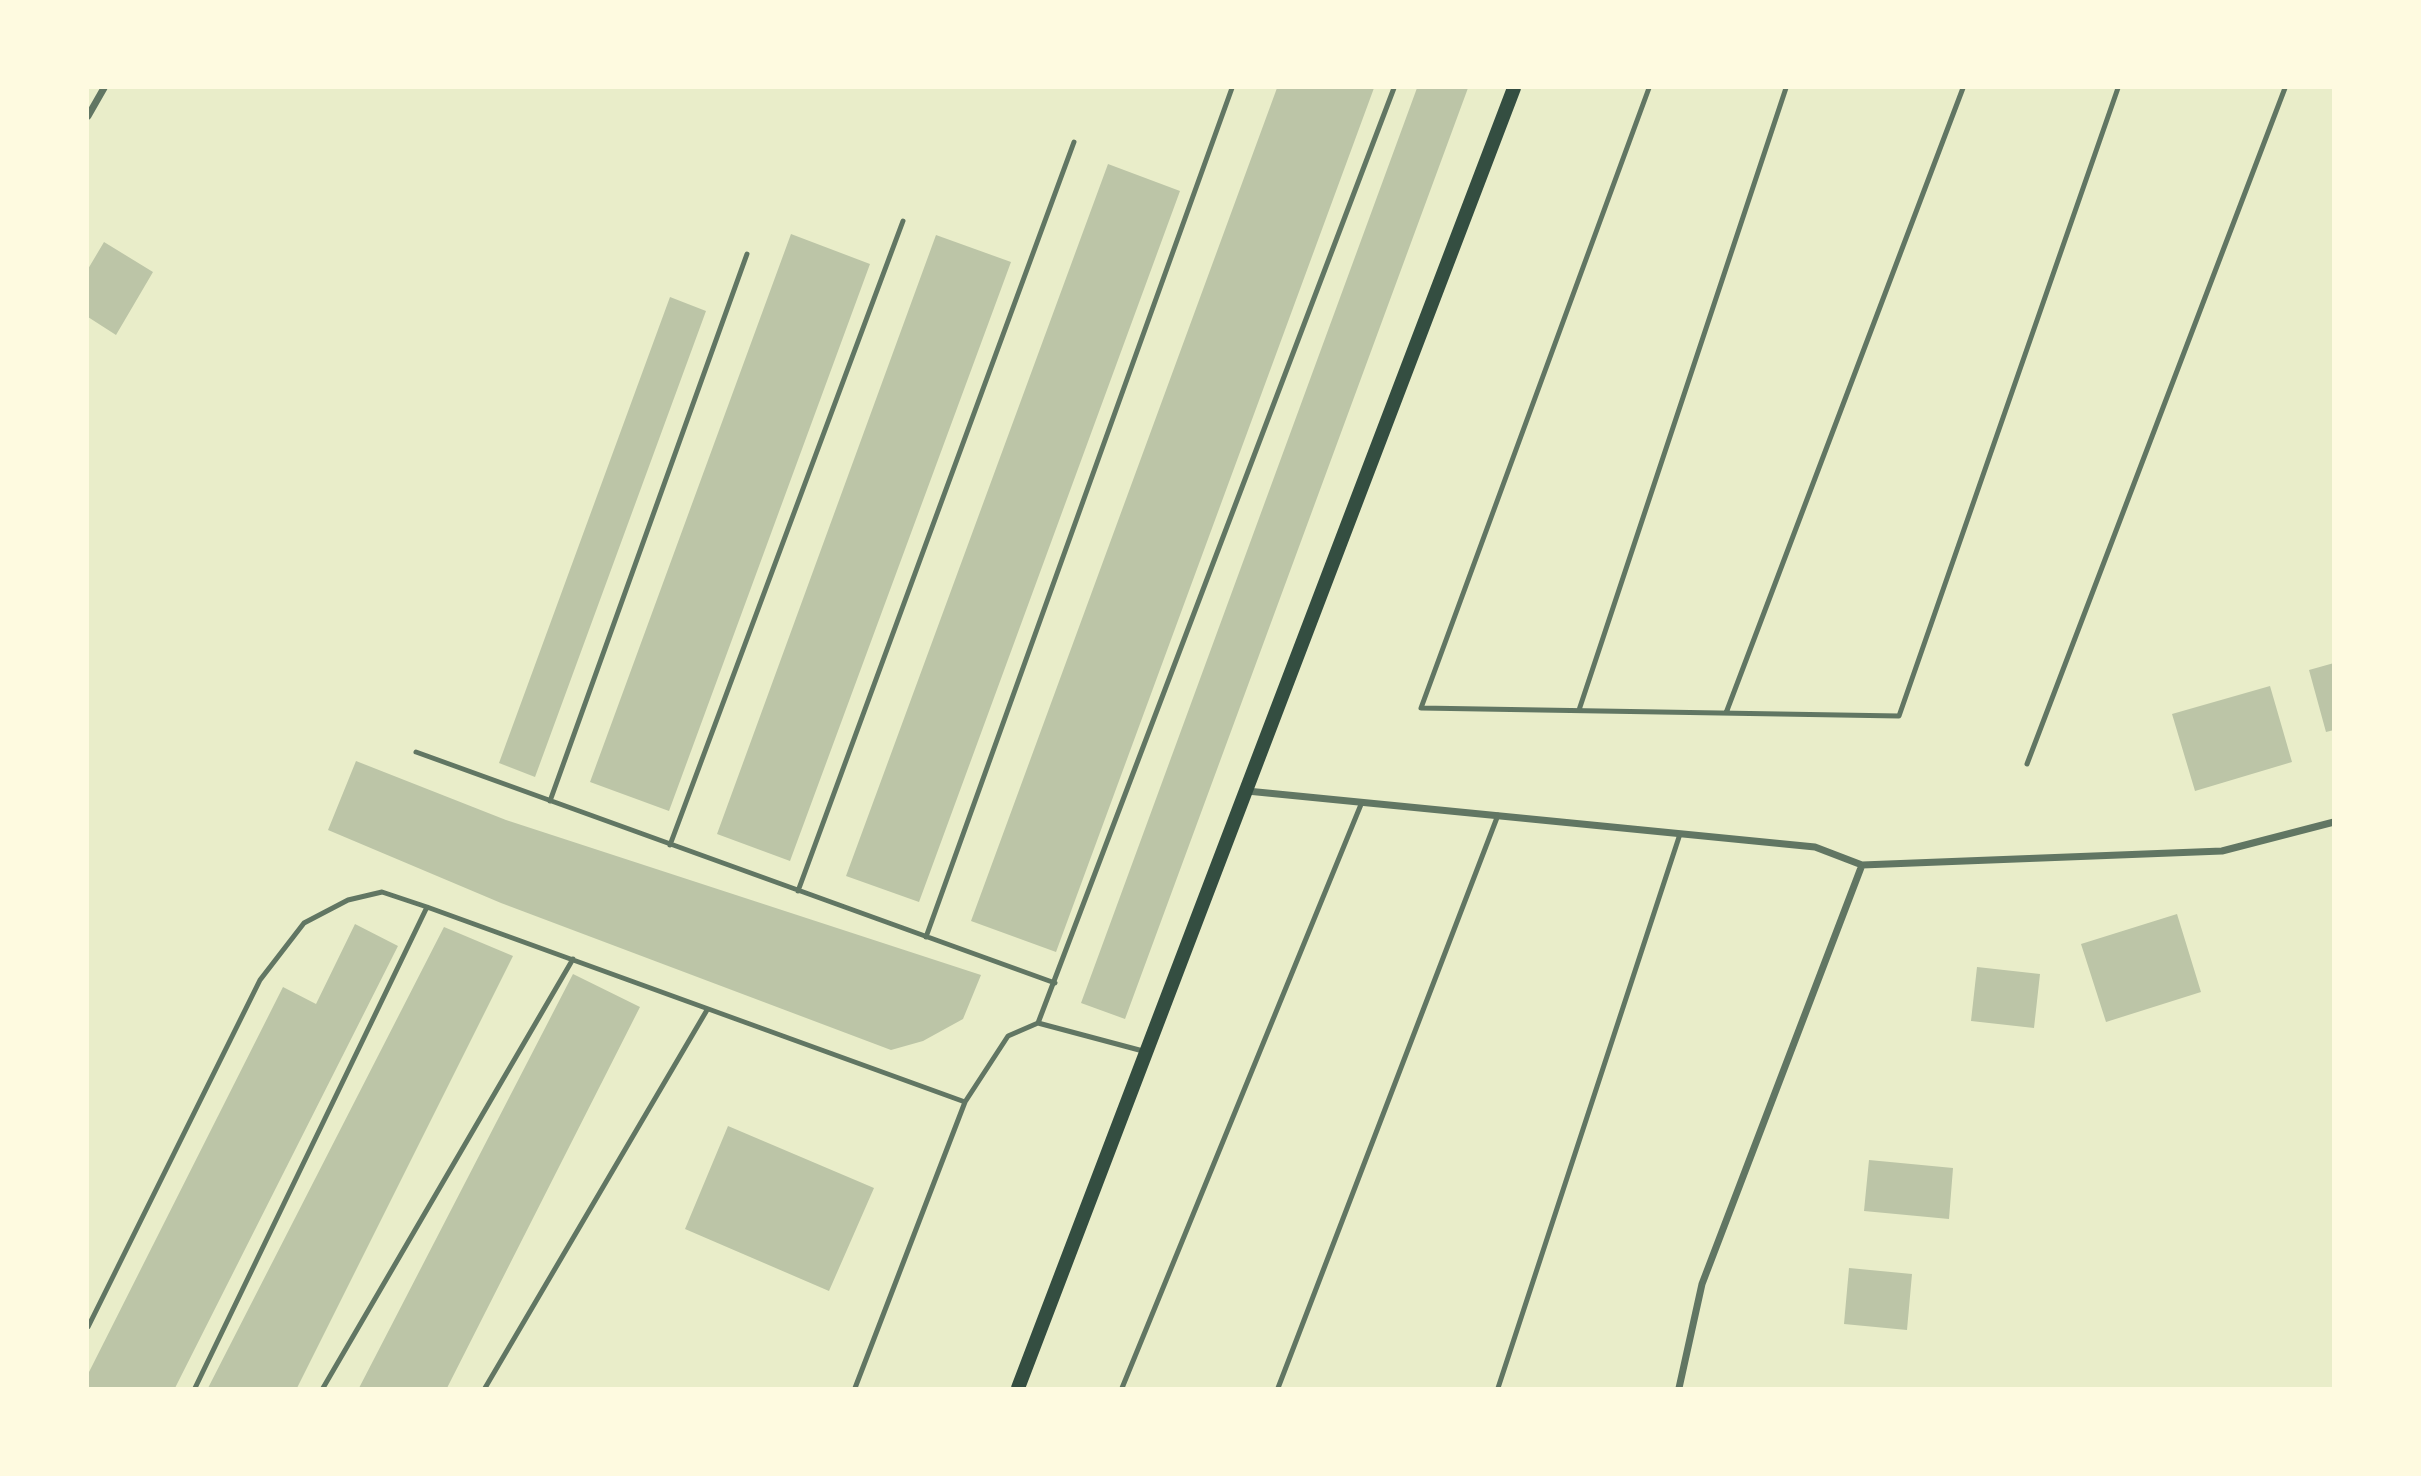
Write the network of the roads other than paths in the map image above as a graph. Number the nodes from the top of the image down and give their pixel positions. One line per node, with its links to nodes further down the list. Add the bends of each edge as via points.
1 (104, 88): 10 (street)
2 (1232, 88): 28 (lane)
3 (1394, 88): 30 (lane)
4 (1514, 88): 18 (main road)
5 (1649, 88): 14 (lane, via 1420,708)
6 (1786, 88): 14 (lane)
7 (1963, 88): 15 (lane)
8 (2118, 88): 15 (lane, via 1899,716)
9 (2285, 88): 17 (lane)
10 (88, 116)
11 (1074, 142): 26 (lane)
12 (902, 221): 24 (lane)
13 (747, 254): 19 (lane)
14 (1579, 710): 15 (lane)
15 (1726, 713)
16 (416, 752): 19 (lane)
17 (2027, 764)
18 (1246, 791): 20 (street); 33 (main road)
19 (550, 801): 24 (lane)
20 (1362, 802): 21 (street); 41 (lane)
21 (1498, 815): 23 (street); 42 (lane)
22 (2333, 822): 25 (street, via 2222,851)
23 (1680, 834): 25 (street, via 1815,847); 43 (lane)
24 (670, 845): 26 (lane)
25 (1862, 865): 44 (street, via 1702,1284)
26 (798, 891): 28 (lane)
27 (427, 907): 29 (lane); 35 (lane, via 382,892 348,900 304,923 260,980); 36 (lane)
28 (926, 937): 30 (lane)
29 (573, 960): 31 (lane); 37 (lane)
30 (1055, 983): 32 (lane)
31 (707, 1010): 34 (lane); 38 (lane)
32 (1038, 1023): 33 (lane); 34 (lane, via 1008,1036)
33 (1146, 1052): 40 (main road)
34 (965, 1102): 39 (lane)
35 (88, 1327)
36 (195, 1388)
37 (323, 1388)
38 (485, 1388)
39 (855, 1388)
40 (1018, 1388)
41 (1122, 1388)
42 (1278, 1388)
43 (1498, 1388)
44 (1679, 1388)

